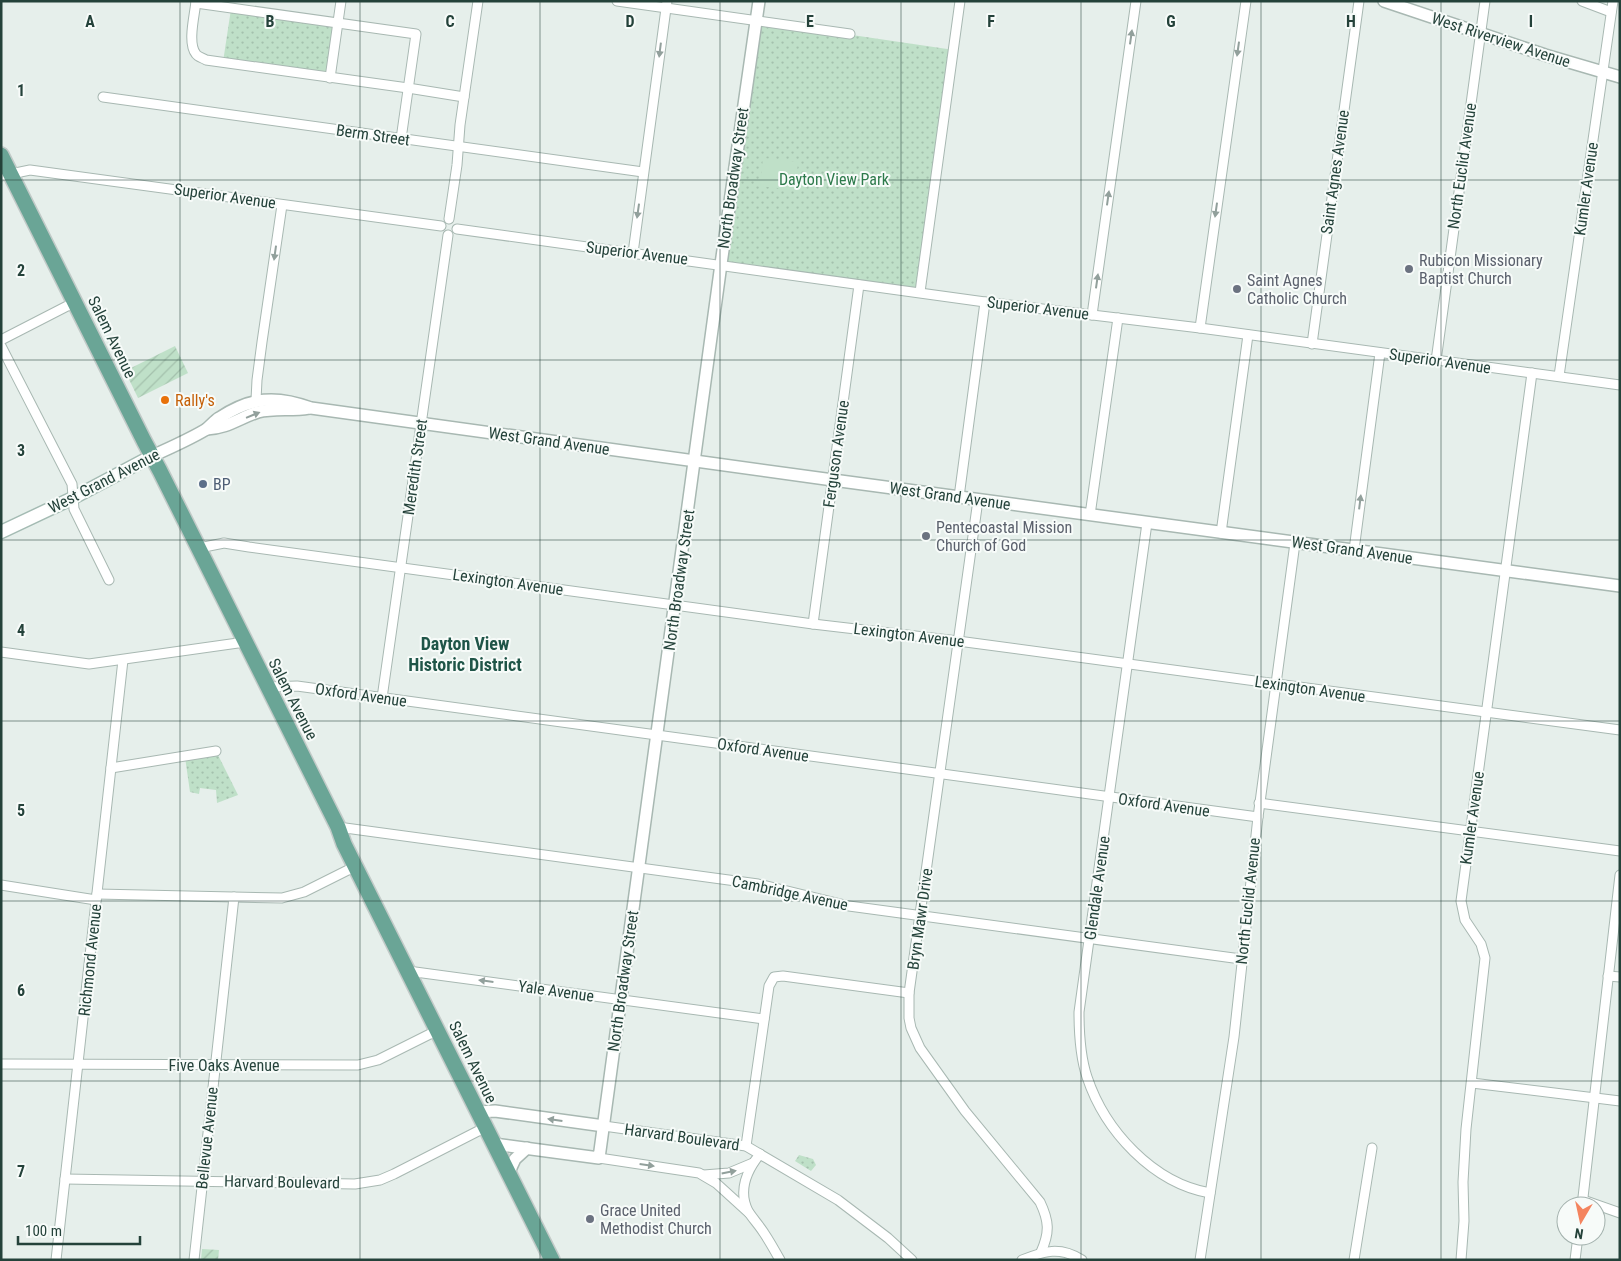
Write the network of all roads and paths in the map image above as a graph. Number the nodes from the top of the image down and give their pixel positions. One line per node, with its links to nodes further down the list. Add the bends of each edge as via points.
1 (341, 1): 17 (street)
2 (478, 1): 24 (street)
3 (617, 1): 14 (street)
4 (759, 1): 16 (street, North Broadway Street)
5 (960, 1): 39 (street)
6 (1136, 1): 42 (street, one-way to 6)
7 (1246, 1): 44 (street, one-way to 44)
8 (1359, 1): 47 (street, Saint Agnes Avenue)
9 (1384, 1): 18 (street, West Riverview Avenue)
10 (1485, 1): 18 (street, North Euclid Avenue)
11 (1582, 1): 15 (street)
12 (1613, 1): 15 (street, Kumler Avenue)
13 (196, 2): 17 (street); 22 (street, via 192,39 196,55 206,60)
14 (666, 4): 16 (street); 29 (street, one-way to 29)
15 (1611, 12): 20 (street, Kumler Avenue)
16 (757, 21): 19 (street); 37 (street, North Broadway Street)
17 (337, 22): 22 (street); 23 (street, via 416,34)
18 (1481, 33): 20 (street, West Riverview Avenue); 50 (street, North Euclid Avenue)
19 (850, 34)
20 (1603, 73): 21 (street, West Riverview Avenue); 52 (street, Kumler Avenue)
21 (1620, 77)
22 (330, 78): 23 (street)
23 (408, 88): 24 (street); 26 (street)
24 (464, 97): 27 (street)
25 (103, 98): 26 (street, Berm Street)
26 (401, 139): 27 (street, Berm Street)
27 (458, 147): 29 (street, Berm Street); 32 (street)
28 (1, 155): 30 (main road, Salem Avenue)
29 (643, 172): 36 (street, one-way to 36)
30 (5, 174): 31 (street, Superior Avenue, via 30,170); 40 (main road, Salem Avenue)
31 (282, 205): 33 (street, Superior Avenue); 54 (street, one-way to 54)
32 (450, 219): 33 (street); 34 (street, via 456,222)
33 (441, 226): 35 (street, via 442,232)
34 (457, 229): 35 (street); 36 (street, Superior Avenue)
35 (448, 235): 56 (street, Meredith Street)
36 (632, 253): 37 (street, Superior Avenue)
37 (721, 264): 38 (street, Superior Avenue); 59 (street, North Broadway Street)
38 (859, 285): 39 (street, Superior Avenue); 60 (street, Ferguson Avenue)
39 (920, 292): 41 (street, Superior Avenue)
40 (75, 302): 46 (street); 58 (main road, Salem Avenue)
41 (985, 302): 42 (street, Superior Avenue); 61 (street)
42 (1092, 315): 43 (street, Superior Avenue)
43 (1118, 318): 44 (street, Superior Avenue); 64 (street)
44 (1200, 328): 45 (street, Superior Avenue)
45 (1248, 335): 47 (street, Superior Avenue); 67 (street)
46 (1, 340)
47 (1312, 344): 49 (street, Superior Avenue)
48 (1, 346): 62 (street, via 72,484)
49 (1380, 353): 50 (street, Superior Avenue); 70 (street, one-way to 49)
50 (1436, 361): 51 (street, Superior Avenue)
51 (1532, 373): 52 (street, Superior Avenue); 72 (street, Kumler Avenue)
52 (1559, 376): 53 (street, Superior Avenue)
53 (1620, 385)
54 (256, 400): 55 (street, West Grand Avenue, via 293,401); 57 (street, West Grand Avenue, via 218,419)
55 (311, 408): 56 (street, West Grand Avenue); 57 (street, West Grand Avenue, one-way to 55, via 218,429 258,412)
56 (421, 422): 59 (street, West Grand Avenue); 71 (street, Meredith Street)
57 (207, 429): 58 (street, West Grand Avenue)
58 (152, 456): 62 (main road, West Grand Avenue); 69 (main road, Salem Avenue)
59 (695, 461): 60 (street, West Grand Avenue); 75 (street, North Broadway Street)
60 (833, 480): 61 (street, West Grand Avenue); 76 (street, Ferguson Avenue)
61 (958, 497): 63 (street, West Grand Avenue)
62 (73, 498): 66 (main road, West Grand Avenue); 73 (street, via 74,509)
63 (978, 500): 64 (street, West Grand Avenue); 77 (street, Bryn Mawr Drive)
64 (1090, 515): 65 (street, West Grand Avenue)
65 (1147, 522): 67 (street, West Grand Avenue); 81 (street, Glendale Avenue)
66 (1, 532)
67 (1221, 533): 68 (street, West Grand Avenue)
68 (1295, 543): 70 (street, West Grand Avenue); 82 (street, North Euclid Avenue)
69 (199, 548): 71 (street, Lexington Avenue, via 224,543); 78 (main road, Salem Avenue)
70 (1354, 550): 72 (street, West Grand Avenue)
71 (401, 567): 75 (street, Lexington Avenue); 84 (street, Meredith Street)
72 (1505, 571): 74 (street, West Grand Avenue); 85 (street, Kumler Avenue)
73 (109, 580)
74 (1620, 586)
75 (675, 605): 76 (street, Lexington Avenue); 87 (street, North Broadway Street)
76 (814, 624): 77 (street, Lexington Avenue)
77 (958, 641): 81 (street, Lexington Avenue); 90 (street, Bryn Mawr Drive)
78 (245, 642): 80 (street); 83 (main road, Salem Avenue)
79 (1, 652): 80 (street, via 89,664)
80 (123, 660): 89 (street, Richmond Avenue)
81 (1128, 664): 82 (street, Lexington Avenue); 91 (street, Glendale Avenue)
82 (1276, 684): 85 (street, Lexington Avenue); 92 (street, North Euclid Avenue)
83 (268, 687): 84 (street, Oxford Avenue, via 298,686); 94 (main road, Salem Avenue)
84 (382, 698): 87 (street, Oxford Avenue)
85 (1486, 712): 86 (street, Lexington Avenue); 95 (street, Kumler Avenue)
86 (1620, 730)
87 (658, 736): 90 (street, Oxford Avenue); 98 (street, North Broadway Street)
88 (216, 751): 89 (street)
89 (111, 768): 101 (street, Richmond Avenue)
90 (940, 774): 91 (street, Oxford Avenue); 103 (street, Bryn Mawr Drive)
91 (1109, 797): 93 (street, Oxford Avenue); 104 (street, Glendale Avenue)
92 (1260, 804): 93 (street, North Euclid Avenue); 95 (street)
93 (1258, 817): 105 (street, North Euclid Avenue)
94 (338, 827): 97 (main road, Salem Avenue); 98 (street, Cambridge Avenue)
95 (1470, 831): 96 (street); 116 (street, Kumler Avenue, via 1461,901 1465,920 1481,944 1485,958)
96 (1620, 851)
97 (356, 866): 102 (street, via 289,897); 106 (main road, Salem Avenue)
98 (639, 868): 103 (street, Cambridge Avenue, via 758,884 827,902); 110 (street, North Broadway Street)
99 (1620, 875): 107 (street)
100 (1, 885): 101 (street)
101 (97, 897): 102 (street); 114 (street, Richmond Avenue)
102 (234, 897): 115 (street, Bellevue Avenue)
103 (920, 915): 104 (street, Cambridge Avenue); 109 (street, Bryn Mawr Drive)
104 (1090, 938): 105 (street, Cambridge Avenue); 134 (street, Glendale Avenue, via 1079,1012 1079,1038 1085,1070 1095,1096 1115,1131 1147,1163 1182,1184)
105 (1242, 959): 134 (street, North Euclid Avenue, via 1234,1037)
106 (408, 971): 110 (street, Yale Avenue, one-way to 106); 112 (main road, Salem Avenue)
107 (1608, 976): 108 (street); 117 (street)
108 (1620, 978)
109 (909, 993): 111 (street, via 774,977 770,983); 140 (street, Bryn Mawr Drive, via 909,1018 917,1043 965,1112 1040,1202 1047,1216 1048,1229)
110 (621, 999): 111 (street, Yale Avenue); 121 (street, North Broadway Street)
111 (764, 1019): 124 (street)
112 (438, 1030): 115 (street, Five Oaks Avenue, via 367,1064); 119 (main road, Salem Avenue)
113 (1, 1064): 114 (street, Five Oaks Avenue)
114 (79, 1064): 115 (street, Five Oaks Avenue); 132 (street, Richmond Avenue)
115 (216, 1065): 133 (street, Bellevue Avenue)
116 (1472, 1083): 117 (street); 150 (street, Kumler Avenue, via 1464,1154)
117 (1595, 1098): 118 (street); 135 (street)
118 (1620, 1101)
119 (479, 1112): 120 (street, Harvard Boulevard); 122 (main road, Salem Avenue)
120 (505, 1113): 121 (street, Harvard Boulevard, one-way to 120); 122 (street)
121 (604, 1126): 124 (street, Harvard Boulevard); 128 (street, North Broadway Street)
122 (486, 1127): 123 (main road, Salem Avenue); 133 (street, Harvard Boulevard, via 394,1174 369,1182)
123 (494, 1144): 125 (street, Harvard Boulevard); 130 (main road, Salem Avenue)
124 (746, 1146): 127 (street, Harvard Boulevard)
125 (527, 1148): 128 (street, Harvard Boulevard); 130 (street, via 515,1159)
126 (1372, 1148): 149 (street)
127 (760, 1154): 129 (street); 145 (street, Harvard Boulevard, via 838,1200)
128 (599, 1158): 131 (street, Harvard Boulevard, one-way to 131)
129 (753, 1163): 131 (street, Harvard Boulevard, one-way to 129, via 729,1173); 137 (street, via 744,1186 744,1200)
130 (509, 1172): 143 (main road, Salem Avenue)
131 (704, 1175): 137 (street, Harvard Boulevard)
132 (65, 1180): 133 (street, Harvard Boulevard); 141 (street, Richmond Avenue)
133 (203, 1181): 142 (street, Bellevue Avenue)
134 (1210, 1193): 148 (street, North Euclid Avenue)
135 (1584, 1196)
136 (1606, 1209): 138 (street)
137 (749, 1213): 144 (street, Harvard Boulevard)
138 (1620, 1213)
139 (1577, 1246): 151 (street)
140 (1041, 1252): 146 (street); 147 (street, via 1073,1254)
141 (56, 1260)
142 (194, 1260)
143 (552, 1260)
144 (780, 1260)
145 (912, 1260)
146 (1022, 1260)
147 (1082, 1260)
148 (1200, 1260)
149 (1354, 1260)
150 (1461, 1260)
151 (1575, 1260)

